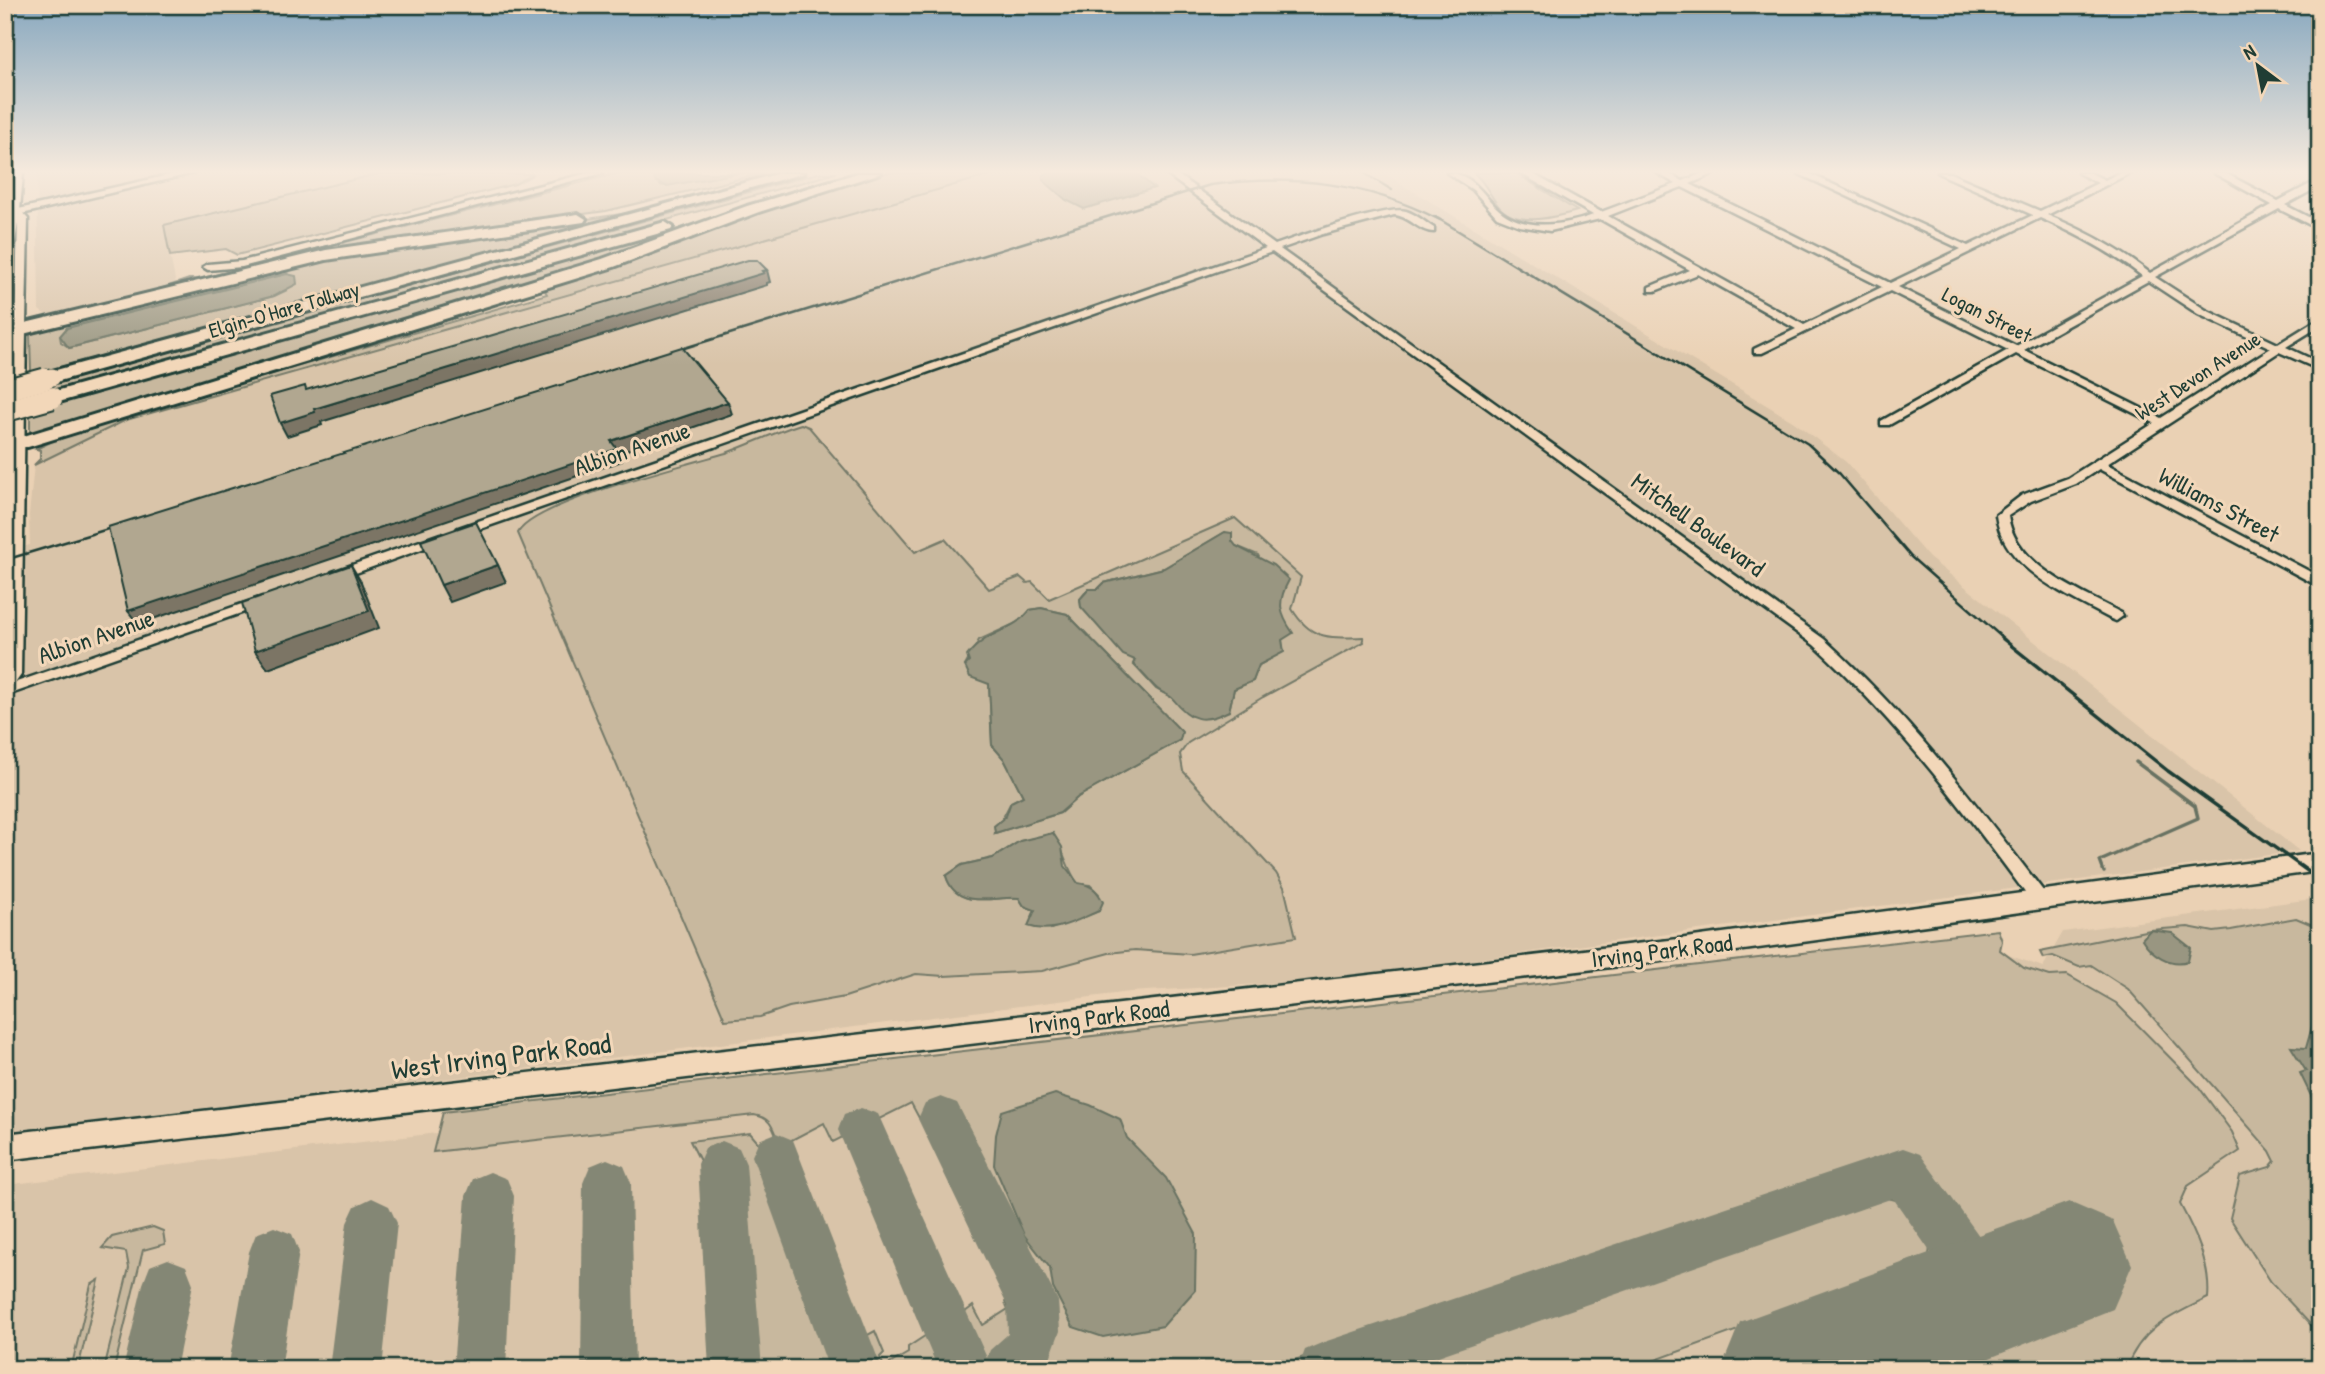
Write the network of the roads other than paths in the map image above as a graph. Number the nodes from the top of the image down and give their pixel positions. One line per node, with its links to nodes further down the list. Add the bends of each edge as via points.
1 (10, 237): 20 (street)
2 (23, 237): 25 (street)
3 (347, 237): 18 (street, via 242,264)
4 (452, 237): 25 (highway, via 326,255)
5 (563, 237): 32 (highway, Elgin-O'Hare Tollway, bridge)
6 (628, 237): 33 (highway, Elgin-O'Hare Tollway, bridge)
7 (676, 237): 36 (highway, via 595,267)
8 (1258, 237): 16 (street, Mitchell Boulevard)
9 (1306, 237): 16 (street)
10 (1639, 237): 19 (street)
11 (1788, 237): 22 (street, Logan Street)
12 (1942, 237): 17 (street)
13 (1993, 237): 17 (street)
14 (2085, 237): 21 (street)
15 (2220, 237): 21 (street)
16 (1272, 247): 38 (street, Albion Avenue); 45 (street, Mitchell Boulevard, via 1819,642 1868,685 1937,764)
17 (1968, 249): 22 (street)
18 (208, 267)
19 (1698, 270): 23 (street); 26 (street)
20 (5, 274)
21 (2150, 276): 28 (street, via 2202,312); 30 (street)
22 (1889, 288): 26 (street); 30 (street, Logan Street)
23 (1651, 289)
24 (2320, 321): 28 (street, West Devon Avenue)
25 (23, 329): 27 (street); 36 (street)
26 (1804, 329): 29 (street)
27 (5, 334)
28 (2277, 348): 31 (street); 34 (street, West Devon Avenue)
29 (1758, 351)
30 (2016, 351): 34 (street, Logan Street); 35 (street)
31 (2320, 367)
32 (5, 390)
33 (5, 411)
34 (2162, 423): 37 (street, West Devon Avenue)
35 (1885, 424)
36 (13, 445): 42 (street, via 13,675)
37 (2098, 464): 39 (street, Williams Street); 41 (street, West Devon Avenue, via 2072,481 2017,502 2002,515 2001,522 2023,558)
38 (319, 581)
39 (2320, 583)
40 (281, 594): 43 (street, Albion Avenue)
41 (2116, 616)
42 (5, 685)
43 (5, 691)
44 (2320, 863): 45 (main road, Irving Park Road)
45 (2040, 901): 46 (main road, Irving Park Road)
46 (1003, 1029): 47 (main road, West Irving Park Road)
47 (5, 1147)

